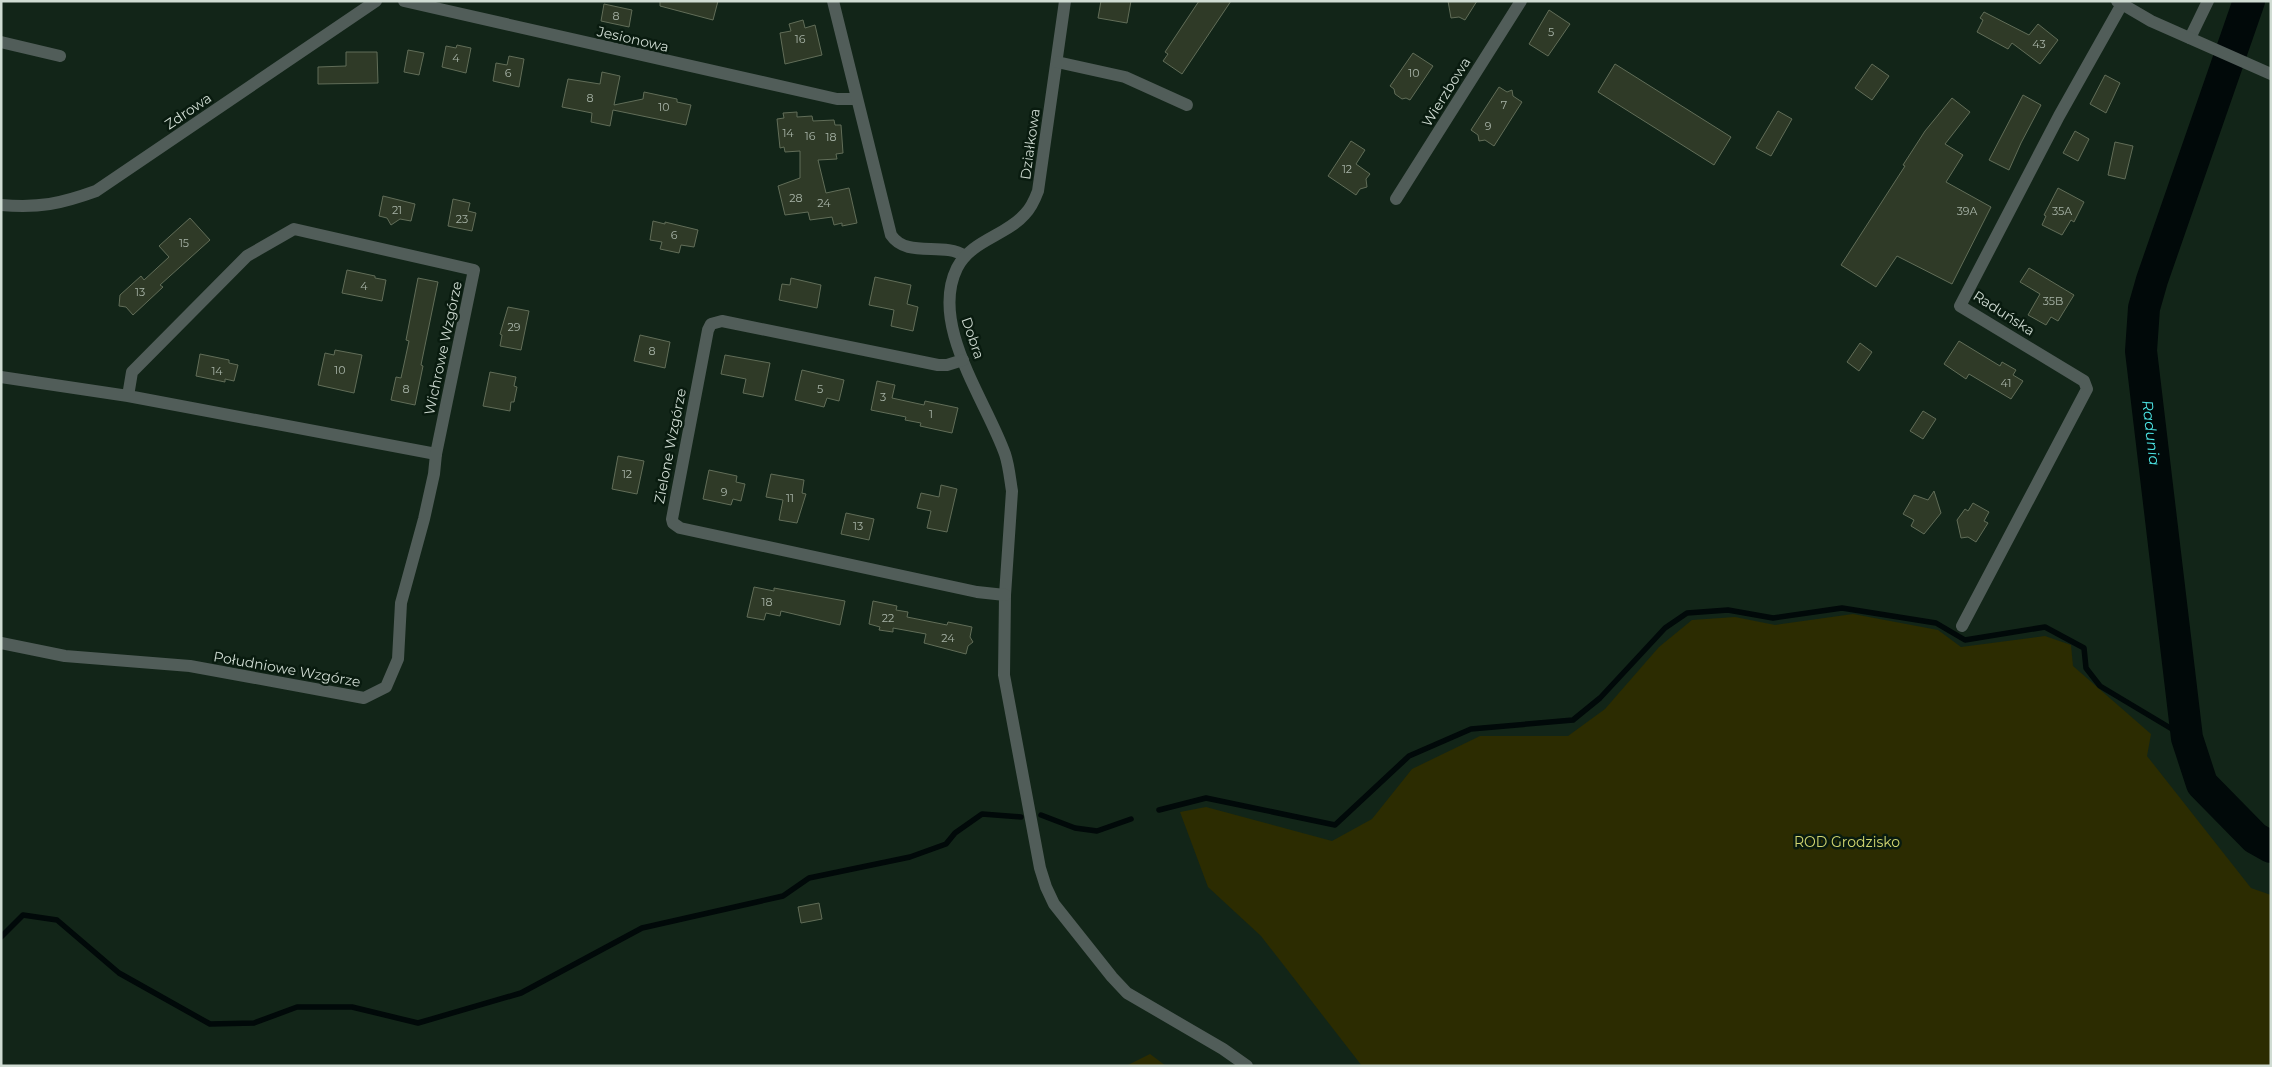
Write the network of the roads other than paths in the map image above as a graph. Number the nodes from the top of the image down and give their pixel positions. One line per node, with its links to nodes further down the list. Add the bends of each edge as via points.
1 (376, 1): 16 (street, Zdrowa, via 96,191 62,203 22,207)
2 (404, 1): 13 (street, Jesionowa, via 828,97)
3 (833, 1): 13 (street)
4 (1065, 1): 11 (street, Działkowa)
5 (1521, 1): 15 (street, Wierzbowa)
6 (2208, 1): 8 (street)
7 (2120, 3): 8 (street, Raduńska); 23 (street, Raduńska, via 1960,306 2084,381 2087,389)
8 (2190, 38): 12 (street, Raduńska)
9 (1, 42): 10 (street)
10 (60, 56)
11 (1057, 62): 14 (street, via 1125,77); 17 (street, Działkowa, via 1041,176 1034,202 1014,224)
12 (2271, 74)
13 (856, 99): 17 (street, via 895,241 909,248 949,249)
14 (1187, 105)
15 (1396, 199)
16 (1, 205)
17 (964, 256): 18 (street, Dobra, via 952,281 948,303 951,324)
18 (964, 360): 22 (street, Dobra, via 1004,452 1010,476 1012,491); 22 (street, Zielone Wzgórze, via 938,365 722,322 711,324 672,519 680,528 977,592)
19 (1, 377): 20 (street)
20 (128, 396): 21 (street); 21 (street, Wichrowe Wzgórze, via 132,372 247,256 294,229 474,270)
21 (436, 454): 24 (street, Południowe Wzgórze, via 424,519 401,603 398,659 386,687 364,698 190,666 65,656)
22 (1005, 595): 25 (street, Dobra, via 1004,675 1040,868 1054,904 1127,993)
23 (1962, 626)
24 (1, 643)
25 (1246, 1066)

